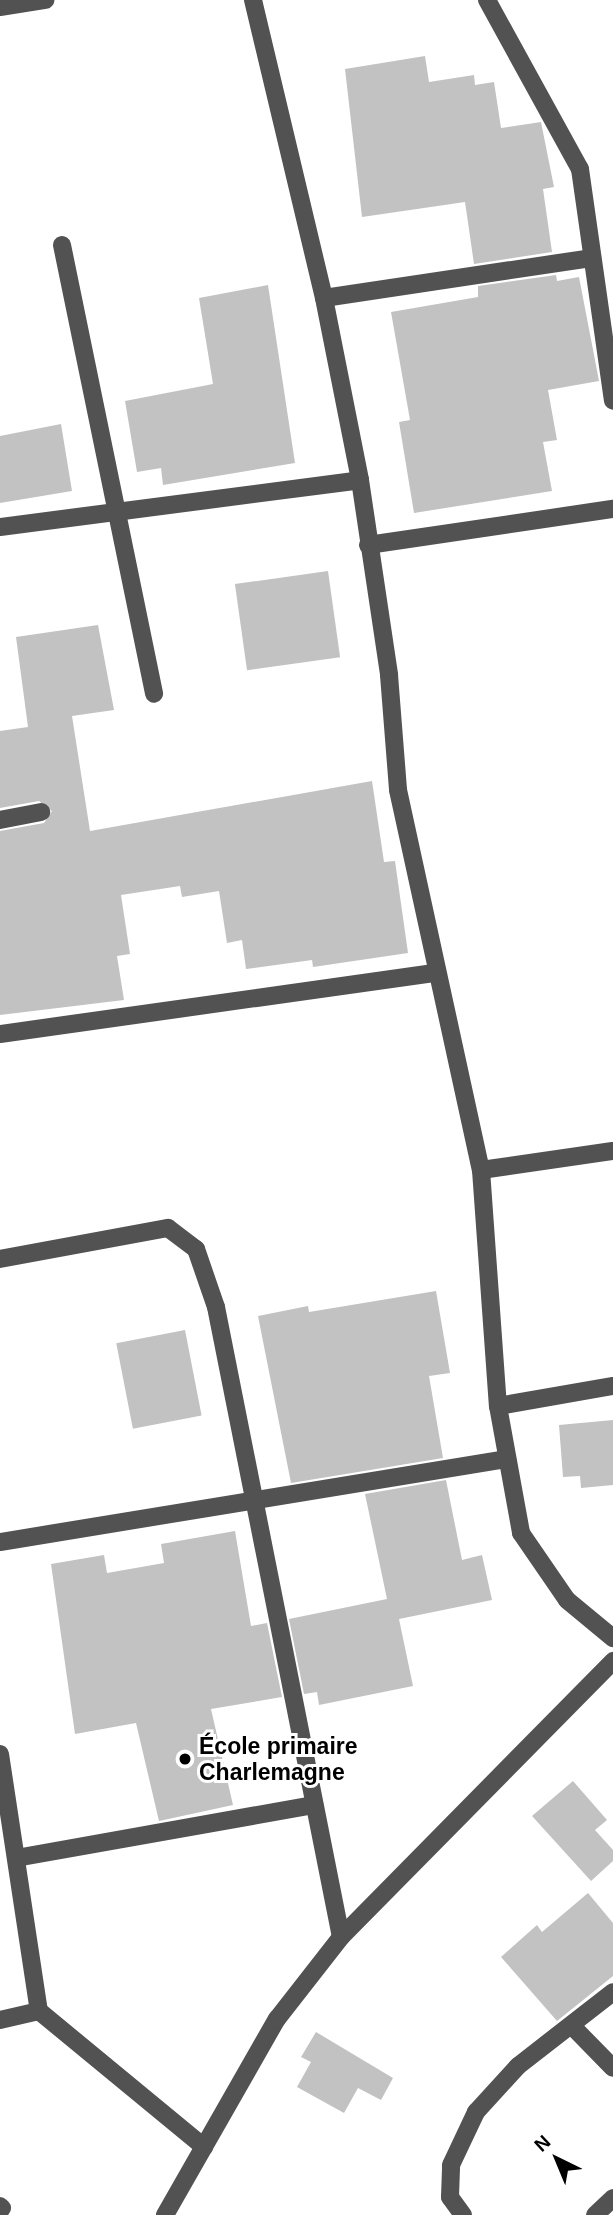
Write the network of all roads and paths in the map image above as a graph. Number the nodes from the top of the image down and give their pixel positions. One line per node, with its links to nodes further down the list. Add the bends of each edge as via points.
1 (45, 0): 4 (street)
2 (253, 0): 7 (street)
3 (487, 0): 6 (street, via 580,169)
4 (0, 7)
5 (62, 245): 10 (street)
6 (591, 258): 7 (street); 8 (street)
7 (324, 298): 9 (street)
8 (613, 401)
9 (360, 480): 10 (street); 13 (street)
10 (114, 509): 12 (street); 14 (street)
11 (613, 509): 13 (street)
12 (0, 527)
13 (368, 545): 17 (street, via 389,675 398,790)
14 (154, 694)
15 (41, 812): 16 (street)
16 (0, 820)
17 (436, 973): 18 (street); 20 (street)
18 (0, 1034)
19 (613, 1151): 20 (street)
20 (481, 1170): 23 (street)
21 (0, 1259): 25 (street, via 167,1227 183,1236 196,1250 216,1307)
22 (613, 1386): 23 (street)
23 (498, 1406): 24 (street)
24 (507, 1460): 25 (street); 27 (street, via 521,1533 567,1600)
25 (254, 1501): 26 (street); 30 (street)
26 (0, 1542)
27 (613, 1638)
28 (613, 1661): 32 (street)
29 (0, 1754): 31 (street)
30 (314, 1805): 31 (street); 32 (street)
31 (16, 1858): 34 (street)
32 (341, 1937): 38 (street, via 276,2019)
33 (613, 1992): 36 (street)
34 (39, 2011): 35 (street); 38 (street)
35 (0, 2020)
36 (573, 2026): 37 (street); 41 (street, via 518,2066 476,2112 451,2165 450,2197)
37 (613, 2068)
38 (204, 2147): 40 (street)
39 (613, 2198): 42 (street)
40 (165, 2215)
41 (463, 2215)
42 (595, 2215)

